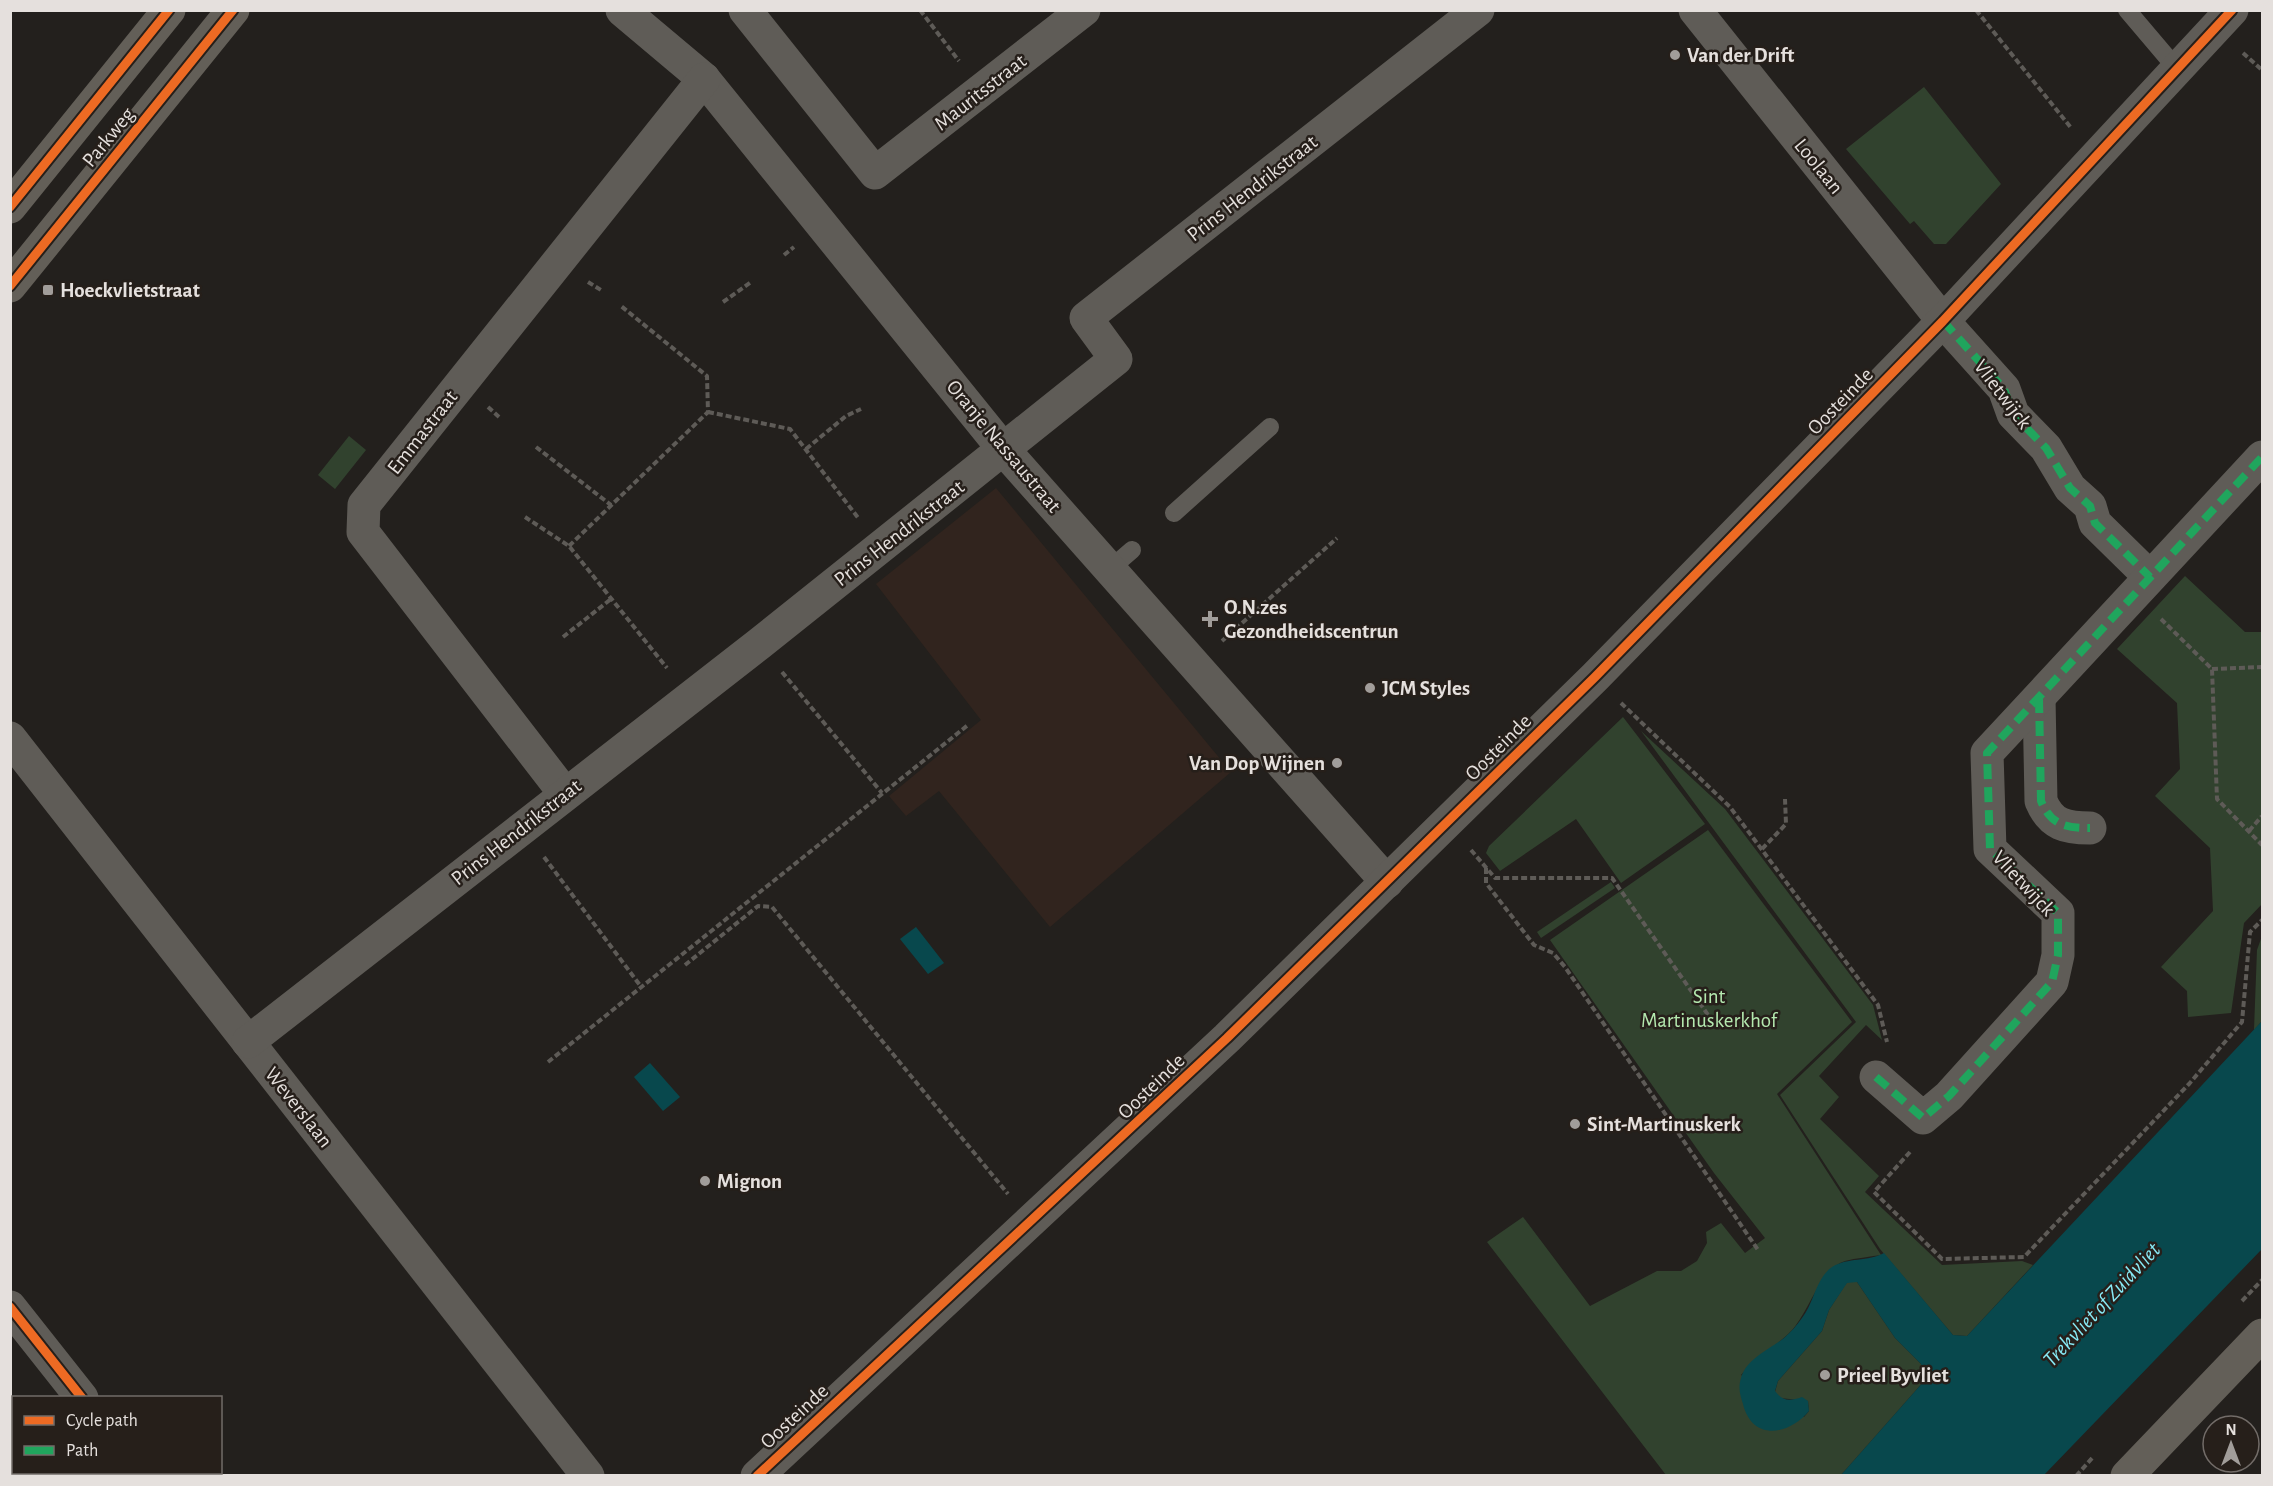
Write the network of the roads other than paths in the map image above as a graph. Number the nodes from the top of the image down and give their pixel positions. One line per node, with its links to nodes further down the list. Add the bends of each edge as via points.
1 (169, 10): 12 (street, Parkweg)
2 (233, 10): 13 (street, Parkweg)
3 (745, 10): 4 (street, Mauritsstraat, via 875,172)
4 (1084, 10)
5 (1478, 10): 16 (street, Prins Hendrikstraat, via 1086,318 1116,359)
6 (1695, 10): 14 (street, Loolaan)
7 (2127, 10): 10 (lane)
8 (2232, 10): 10 (street, Oosteinde)
9 (633, 14): 11 (street, Oranje Nassaustraat)
10 (2177, 69): 14 (street, Oosteinde)
11 (704, 79): 16 (street, Oranje Nassaustraat); 22 (street, Emmastraat, via 364,506 363,532)
12 (10, 207)
13 (10, 286)
14 (1943, 321): 19 (street, Vlietwijck, via 2004,389 2013,414 2046,448 2070,488 2090,506 2095,523); 24 (street, Oosteinde, via 1595,677)
15 (1270, 427): 18 (lane)
16 (1004, 450): 22 (street, Prins Hendrikstraat); 24 (street, Oranje Nassaustraat, via 1121,559 1195,665)
17 (2262, 457): 19 (street, Vlietwijck)
18 (1174, 513)
19 (2142, 586): 20 (street, Vlietwijck)
20 (2039, 698): 23 (street, via 2041,801 2056,823); 26 (street, Vlietwijck, via 1987,753 1990,849 2058,913 2058,955 2052,982 1949,1096 1923,1118)
21 (10, 738): 25 (street, Weverslaan)
22 (565, 794): 25 (street, Prins Hendrikstraat)
23 (2090, 828)
24 (1387, 882): 31 (street, Oosteinde, via 1033,1221)
25 (248, 1042): 30 (street, Weverslaan)
26 (1876, 1077)
27 (10, 1307): 29 (street)
28 (2262, 1335): 32 (street)
29 (80, 1396)
30 (588, 1476)
31 (757, 1476)
32 (2127, 1476)

